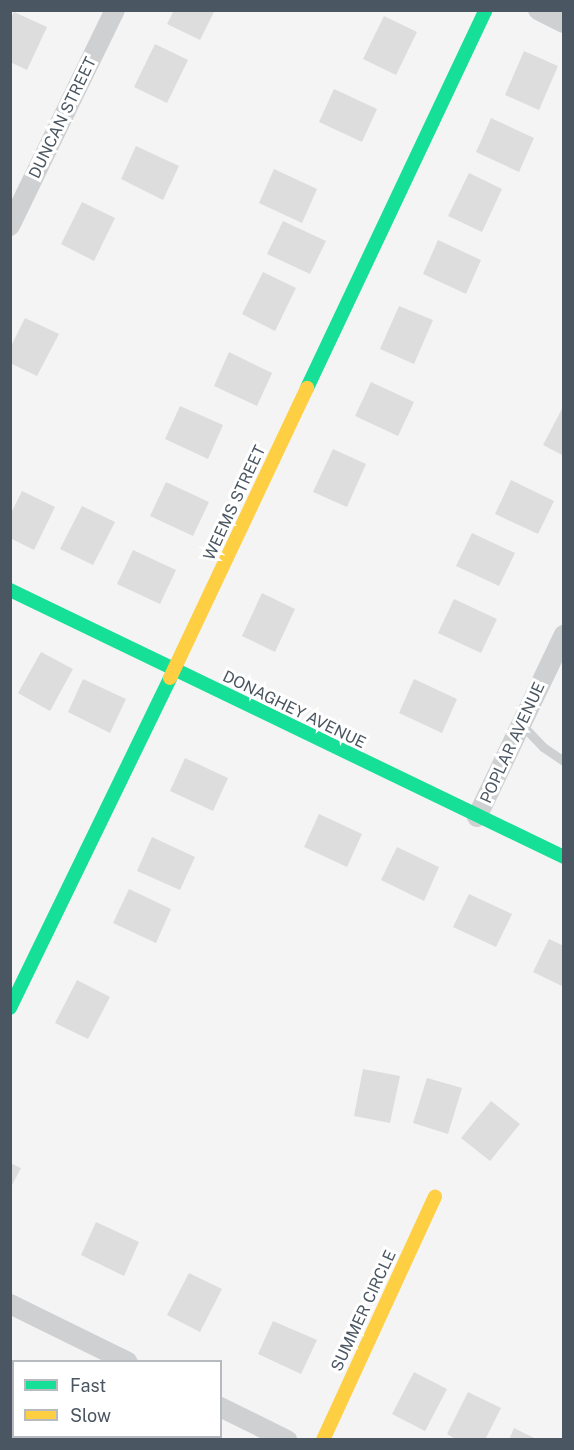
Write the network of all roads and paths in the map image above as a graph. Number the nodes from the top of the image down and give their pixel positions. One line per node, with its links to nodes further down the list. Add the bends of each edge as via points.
1 (115, 10): 5 (street, DUNCAN STREET)
2 (486, 10): 8 (street, WEEMS STREET)
3 (538, 10): 4 (street)
4 (564, 23)
5 (10, 226)
6 (10, 590): 8 (street, DONAGHEY AVENUE)
7 (564, 635): 9 (street, POPLAR AVENUE)
8 (174, 670): 11 (street, DONAGHEY AVENUE); 13 (street, WEEMS STREET)
9 (521, 724): 10 (lane, via 543,747); 11 (street, POPLAR AVENUE)
10 (564, 761)
11 (477, 817): 12 (street, DONAGHEY AVENUE)
12 (564, 857)
13 (10, 1008)
14 (435, 1197): 19 (street, SUMMER CIRCLE)
15 (10, 1304): 16 (street)
16 (124, 1360)
17 (222, 1408): 18 (street)
18 (287, 1440)
19 (323, 1440)

